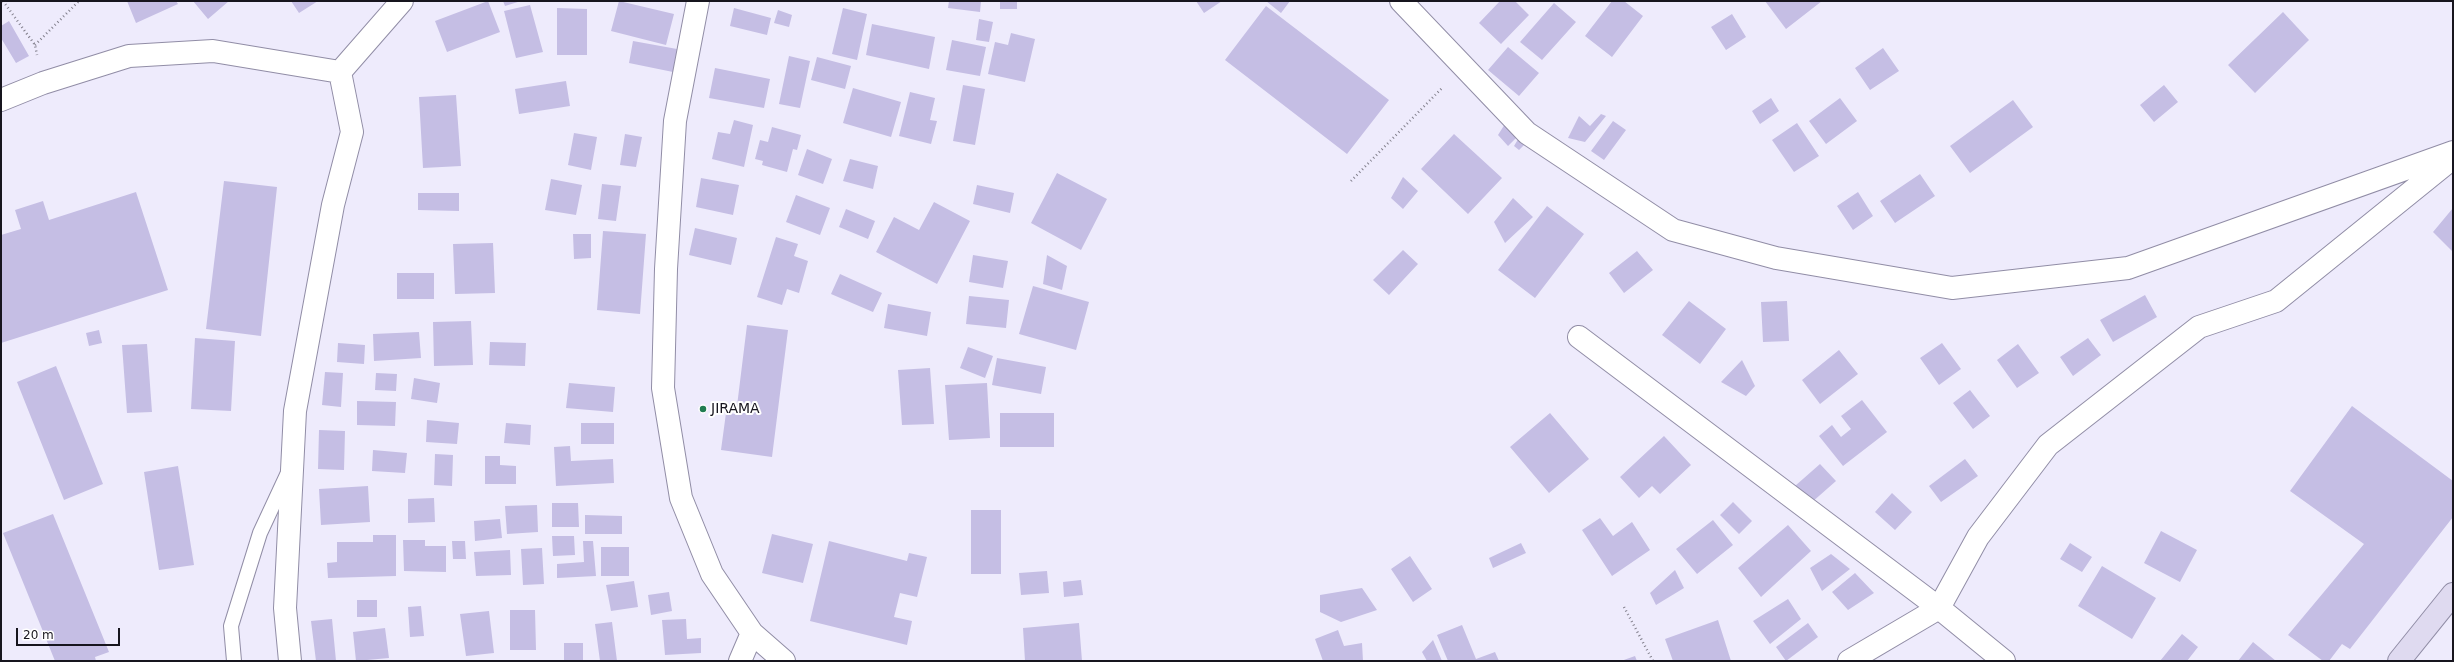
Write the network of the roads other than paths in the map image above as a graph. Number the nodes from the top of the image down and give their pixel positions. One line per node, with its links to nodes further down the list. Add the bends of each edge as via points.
1 (402, 1): 4 (street)
2 (698, 1): 12 (street, via 675,121 666,269 664,388 681,498 712,574)
3 (1406, 3): 6 (street, via 1463,67 1528,133 1673,230 1776,258 1952,288 2128,268)
4 (340, 72): 5 (street, via 213,51 129,56 43,83); 9 (street, via 352,132 333,205 295,411)
5 (1, 100)
6 (2453, 152)
7 (2453, 158): 11 (street, via 2276,301 2199,327 2048,445 1978,537)
8 (1579, 337): 11 (street)
9 (291, 468): 13 (lane, via 260,533 231,626); 14 (street, via 285,608)
10 (2453, 594): 19 (street)
11 (1939, 608): 17 (street); 18 (street)
12 (752, 633): 15 (street); 16 (street)
13 (234, 661)
14 (290, 661)
15 (740, 661)
16 (784, 661)
17 (1849, 661)
18 (2004, 661)
19 (2399, 661)

